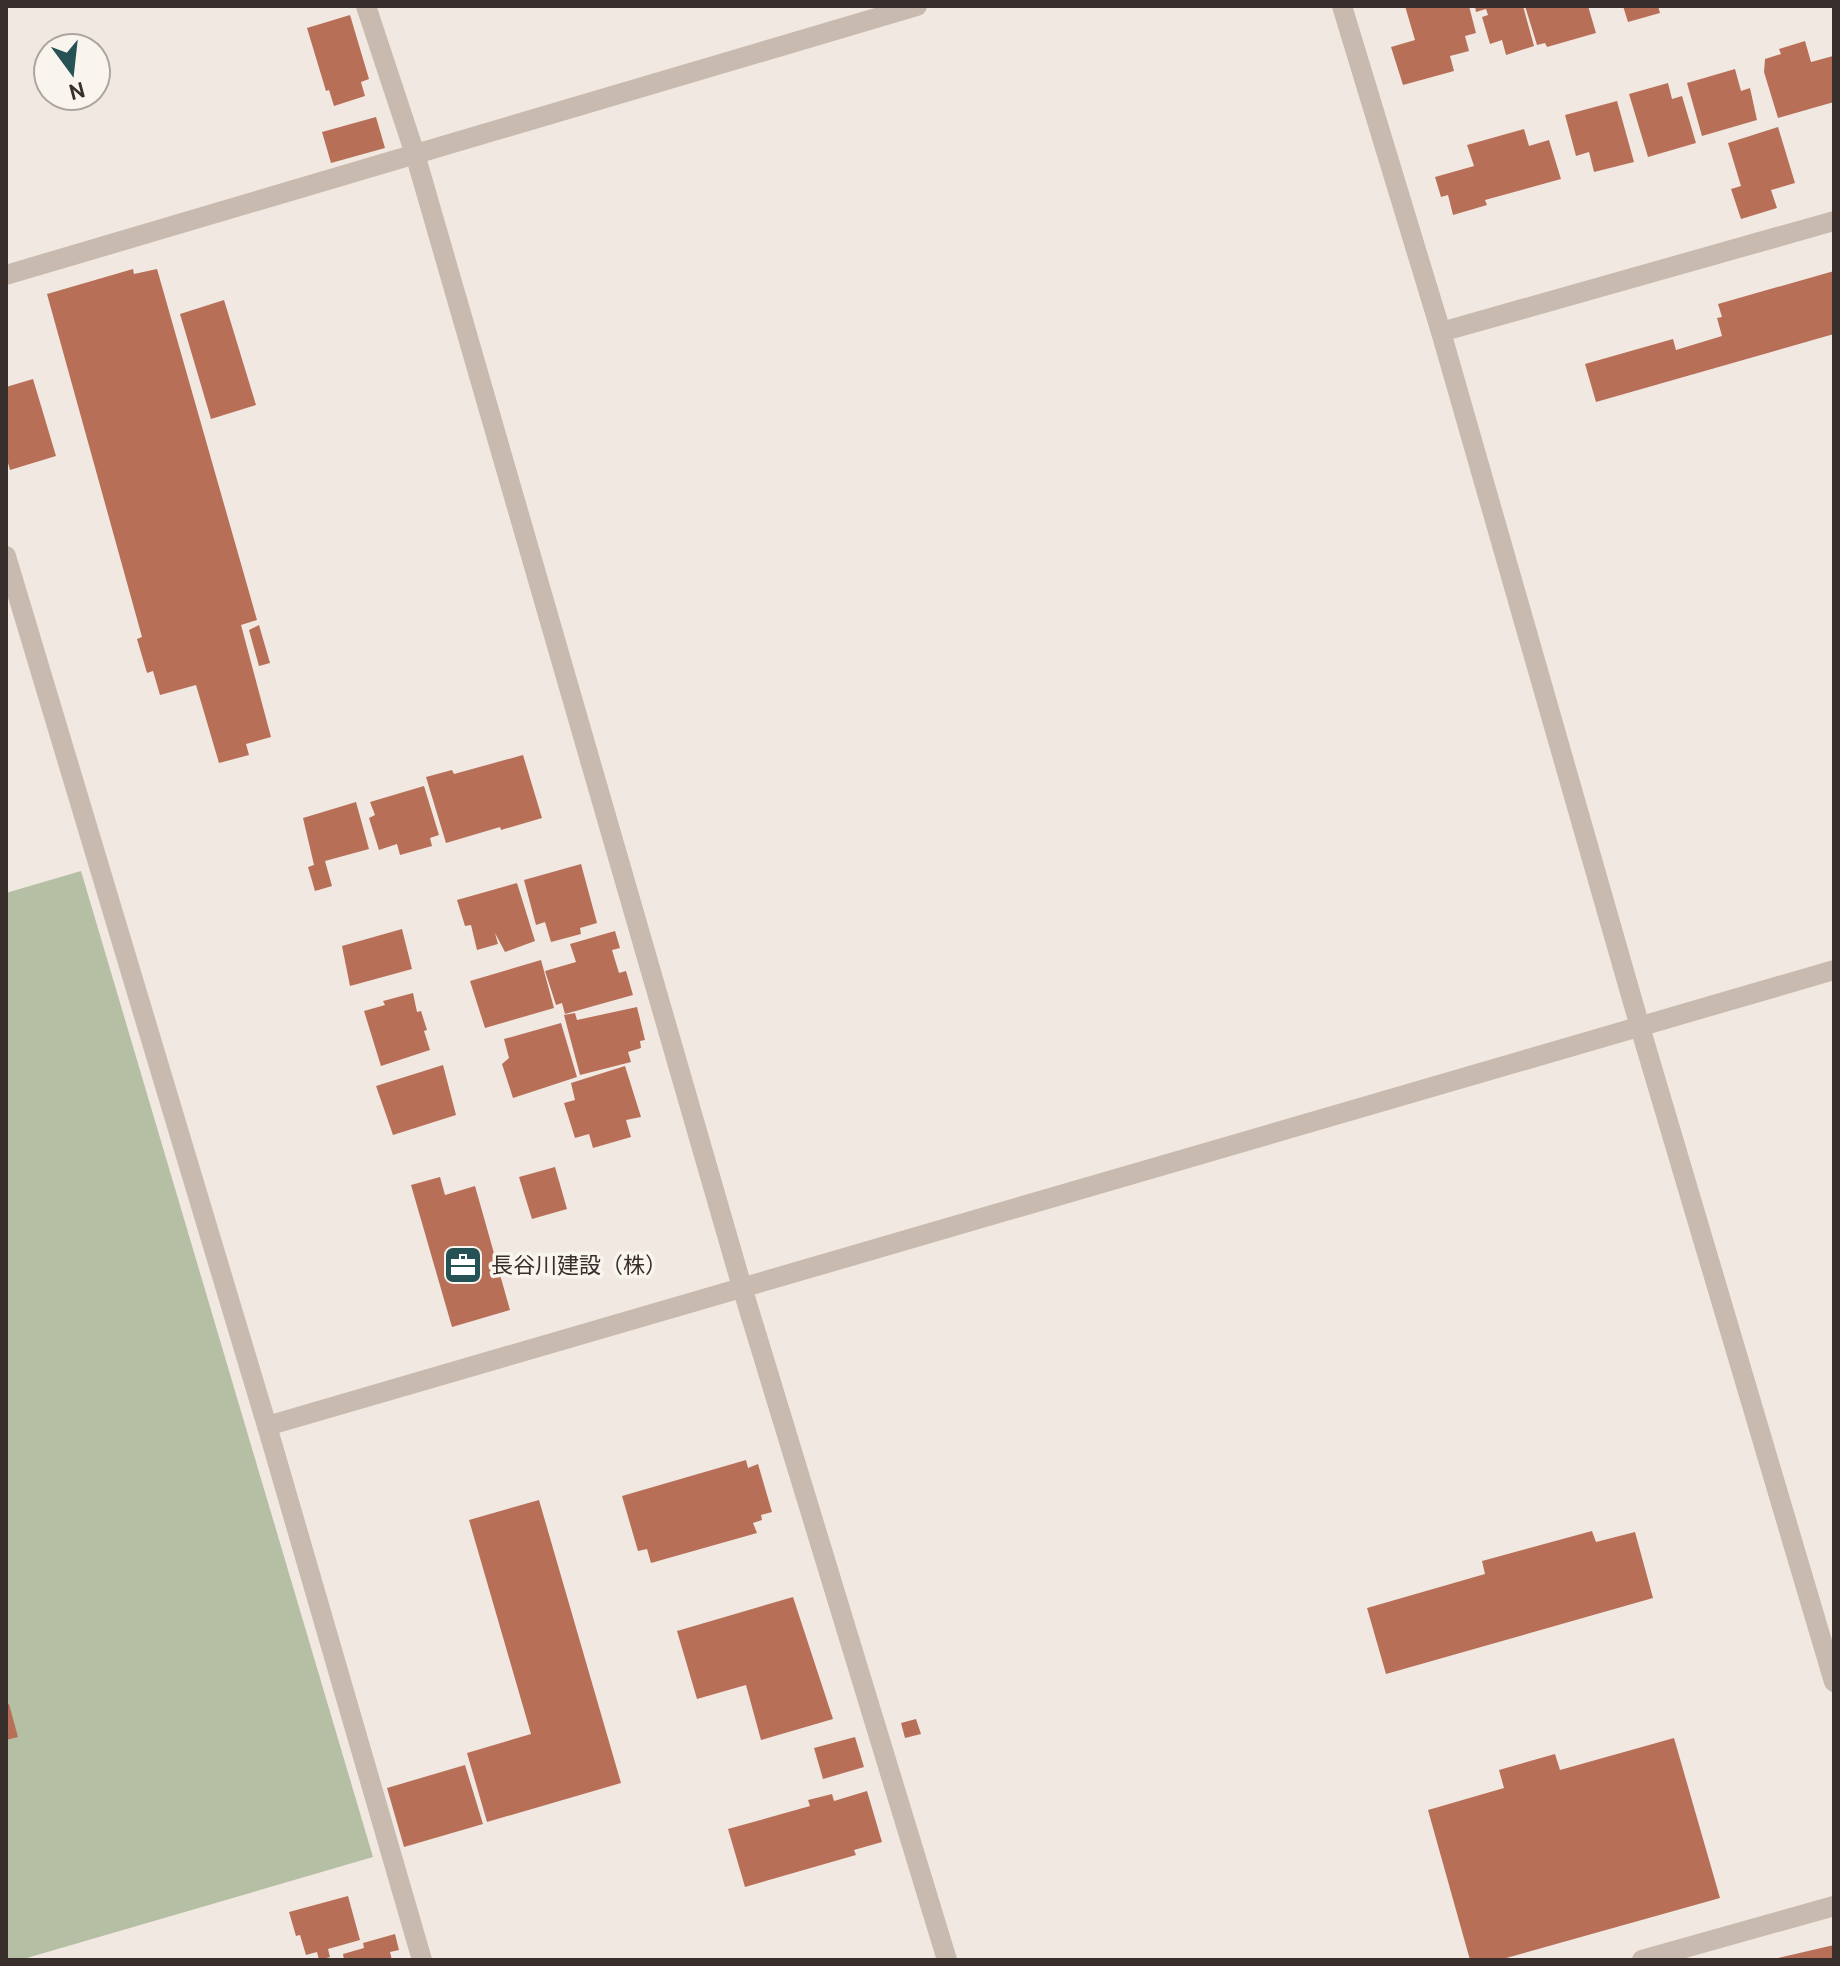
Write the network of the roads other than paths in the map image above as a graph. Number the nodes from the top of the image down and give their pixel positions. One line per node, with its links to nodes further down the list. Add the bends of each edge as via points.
1 (366, 6): 4 (street)
2 (917, 6): 4 (street)
3 (1342, 6): 7 (street)
4 (415, 154): 6 (street); 11 (street)
5 (1834, 221): 7 (street)
6 (6, 275)
7 (1441, 332): 10 (street)
8 (6, 556): 12 (street)
9 (1834, 970): 10 (street)
10 (1640, 1027): 11 (street); 13 (street)
11 (742, 1287): 12 (street); 16 (street)
12 (267, 1426): 15 (street)
13 (1834, 1682)
14 (1834, 1906): 17 (street)
15 (422, 1960)
16 (947, 1960)
17 (1642, 1960)

